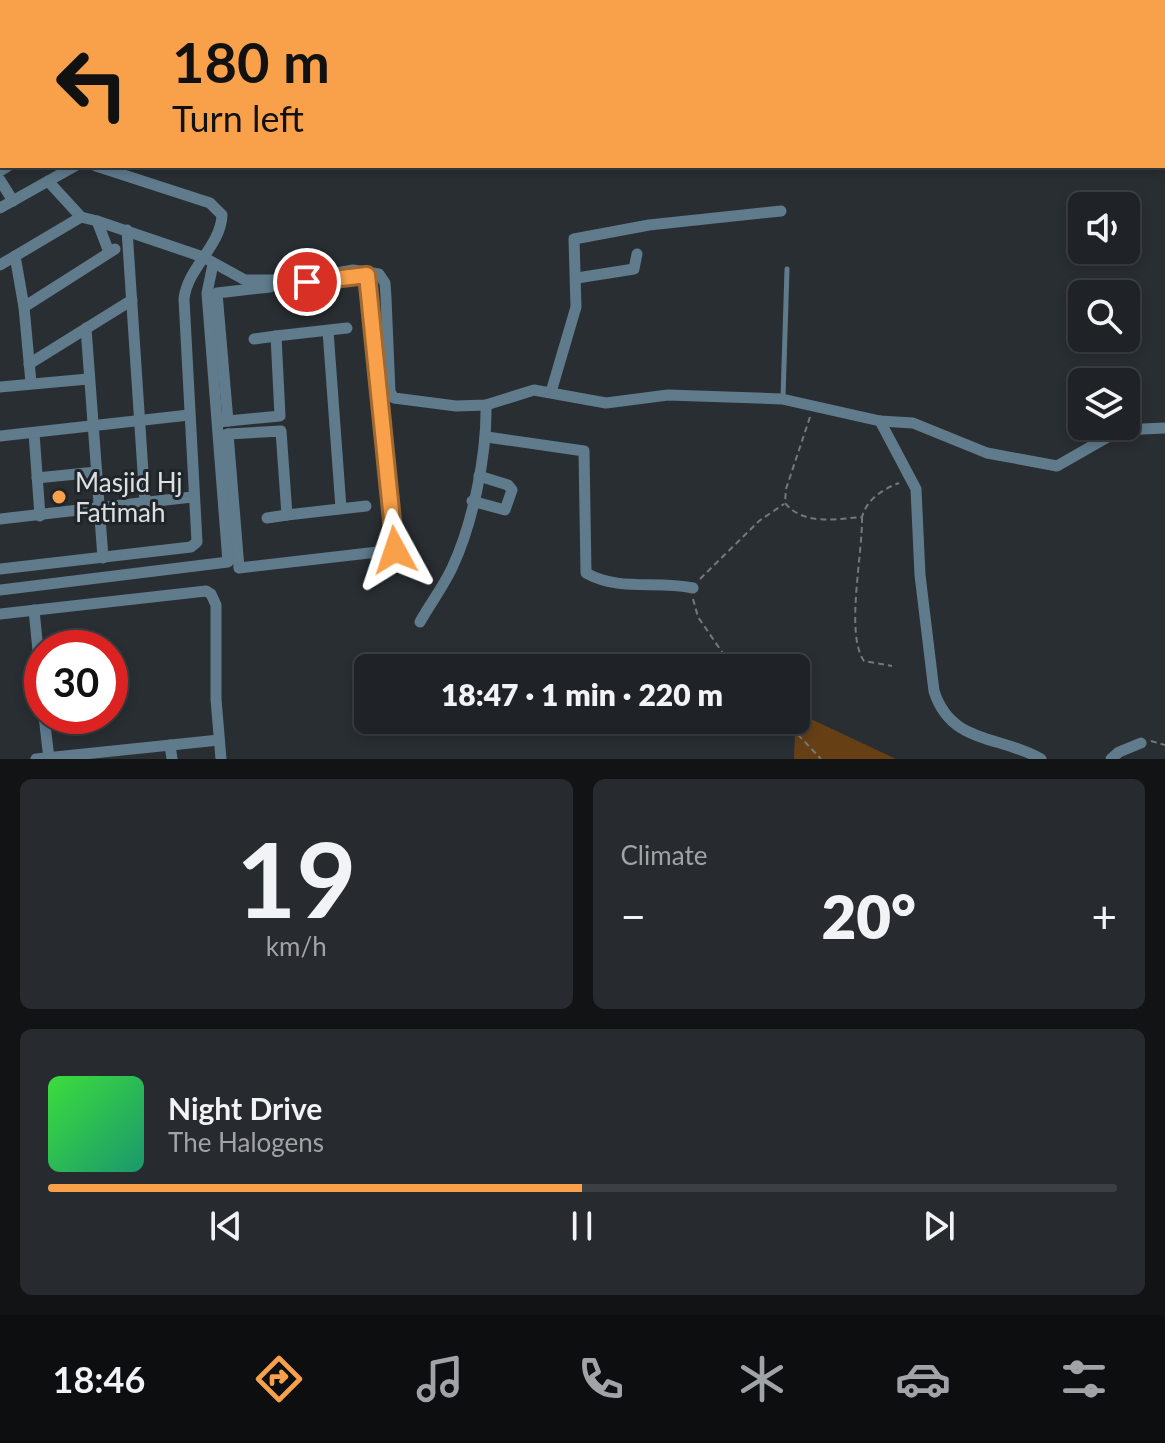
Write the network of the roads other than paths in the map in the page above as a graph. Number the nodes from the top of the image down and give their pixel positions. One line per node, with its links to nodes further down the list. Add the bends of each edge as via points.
1 (71, 168): 4 (street)
2 (102, 168): 15 (street, via 216,205 222,221)
3 (0, 180): 5 (street)
4 (48, 181): 5 (street); 8 (street)
5 (13, 201): 6 (street)
6 (0, 208)
7 (781, 211): 18 (street, via 578,236 572,243)
8 (81, 217): 9 (street); 14 (street)
9 (97, 221): 10 (street); 12 (street)
10 (127, 230): 11 (street); 15 (street)
11 (127, 245): 12 (street); 19 (street)
12 (109, 252): 20 (street)
13 (637, 254): 18 (street, via 634,269)
14 (15, 256): 16 (street); 20 (street)
15 (208, 260): 32 (street, via 235,277 255,281 375,272 385,283 388,377 394,398); 33 (street, via 186,286 184,299); 36 (street, via 207,293)
16 (0, 265)
17 (787, 269): 31 (lane)
18 (577, 278): 30 (street, via 576,307)
19 (132, 300): 21 (street); 35 (street)
20 (24, 307): 26 (street)
21 (86, 328): 26 (street); 27 (street)
22 (347, 328): 23 (street)
23 (328, 331): 24 (street); 52 (street)
24 (276, 336): 25 (street); 34 (street)
25 (254, 339)
26 (29, 364): 28 (street)
27 (88, 379): 28 (street); 38 (street)
28 (31, 383): 29 (street)
29 (0, 387)
30 (551, 392): 31 (street, via 606,403 668,395); 32 (street, via 534,390)
31 (782, 399): 37 (street)
32 (486, 405): 44 (street)
33 (189, 415): 35 (street); 48 (street)
34 (280, 416): 36 (street); 40 (street)
35 (139, 419): 38 (street); 50 (street)
36 (228, 421): 42 (street); 42 (street); 42 (street, via 217,293 367,275 395,550 239,568)
37 (880, 421): 39 (street, via 913,423 987,453 1057,466 1120,430); 74 (street, via 912,479 940,709 966,732)
38 (93, 424): 41 (street); 45 (street)
39 (1165, 428)
40 (281, 431): 42 (street); 54 (street)
41 (34, 433): 43 (street); 47 (street)
42 (229, 434): 61 (street, via 228,562)
43 (0, 436)
44 (487, 437): 46 (street); 60 (street, via 584,451 586,573 612,585 669,583)
45 (96, 472): 47 (street); 53 (street)
46 (479, 476): 49 (street); 49 (street, via 512,490 503,511)
47 (37, 478): 55 (street)
48 (192, 497): 50 (street); 58 (street, via 194,546)
49 (472, 501): 64 (street, via 451,570)
50 (145, 502): 53 (street)
51 (366, 506): 52 (street)
52 (341, 508): 54 (street)
53 (99, 509): 55 (street); 58 (street)
54 (287, 515): 56 (street)
55 (40, 516): 57 (street)
56 (267, 518)
57 (0, 519)
58 (103, 558): 59 (street)
59 (0, 569)
60 (693, 588)
61 (0, 590)
62 (34, 610): 63 (street); 65 (street); 67 (street, via 211,594 216,605)
63 (0, 614)
64 (420, 622)
65 (36, 630)
66 (44, 734): 71 (street)
67 (219, 740): 69 (street); 73 (street)
68 (1145, 742): 75 (street)
69 (170, 745): 70 (street); 72 (street)
70 (100, 756): 71 (street)
71 (44, 758)
72 (172, 759)
73 (221, 759)
74 (1041, 759)
75 (1111, 759)

